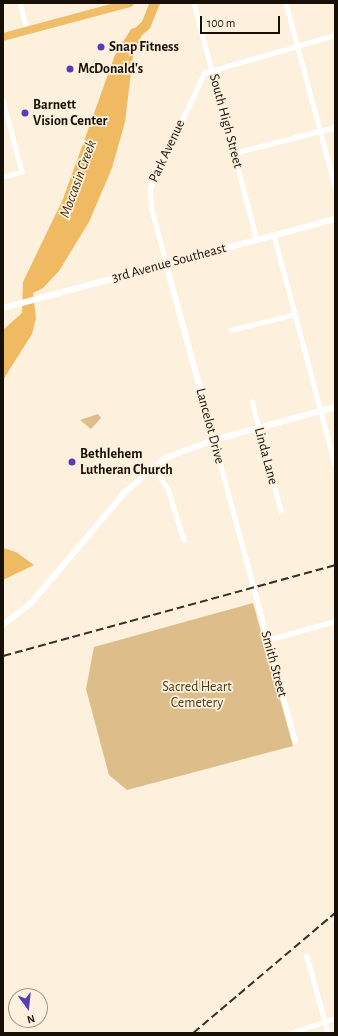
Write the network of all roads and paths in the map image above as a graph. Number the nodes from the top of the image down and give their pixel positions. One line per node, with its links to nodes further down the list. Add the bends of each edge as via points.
1 (20, 3): 6 (street)
2 (130, 3): 5 (highway)
3 (194, 3): 10 (street, South High Street)
4 (286, 3): 9 (street)
5 (112, 5): 6 (highway)
6 (27, 30): 8 (highway)
7 (335, 35): 9 (street)
8 (3, 37)
9 (298, 45): 10 (street); 13 (street)
10 (212, 68): 14 (street, South High Street); 20 (street, Park Avenue, via 201,78 150,188 151,208)
11 (3, 100): 15 (street, via 22,172)
12 (335, 127): 13 (street)
13 (320, 131): 14 (street); 16 (street)
14 (234, 153): 19 (street, South High Street)
15 (3, 177)
16 (335, 186)
17 (335, 219): 18 (street, 3rd Avenue Southeast)
18 (274, 235): 19 (street, 3rd Avenue Southeast); 22 (street)
19 (257, 240): 20 (street, 3rd Avenue Southeast)
20 (166, 264): 21 (street, 3rd Avenue Southeast); 28 (street, Lancelot Drive)
21 (3, 308)
22 (295, 314): 23 (street); 26 (street)
23 (232, 330)
24 (252, 401): 27 (street, Linda Lane)
25 (335, 407): 26 (street)
26 (321, 411): 27 (street); 29 (street)
27 (259, 428): 28 (street); 31 (street, Linda Lane)
28 (214, 440): 30 (street, via 178,451); 33 (street, Lancelot Drive)
29 (335, 464)
30 (153, 466): 32 (street, via 168,489); 35 (street, via 124,493 32,602)
31 (281, 511)
32 (184, 540)
33 (254, 587): 36 (street, Smith Street)
34 (335, 622): 36 (street)
35 (3, 625)
36 (267, 640): 37 (street, Smith Street)
37 (295, 741)
38 (307, 956): 40 (street)
39 (335, 1018): 40 (street)
40 (325, 1021): 41 (street); 42 (street)
41 (291, 1033)
42 (328, 1033)

